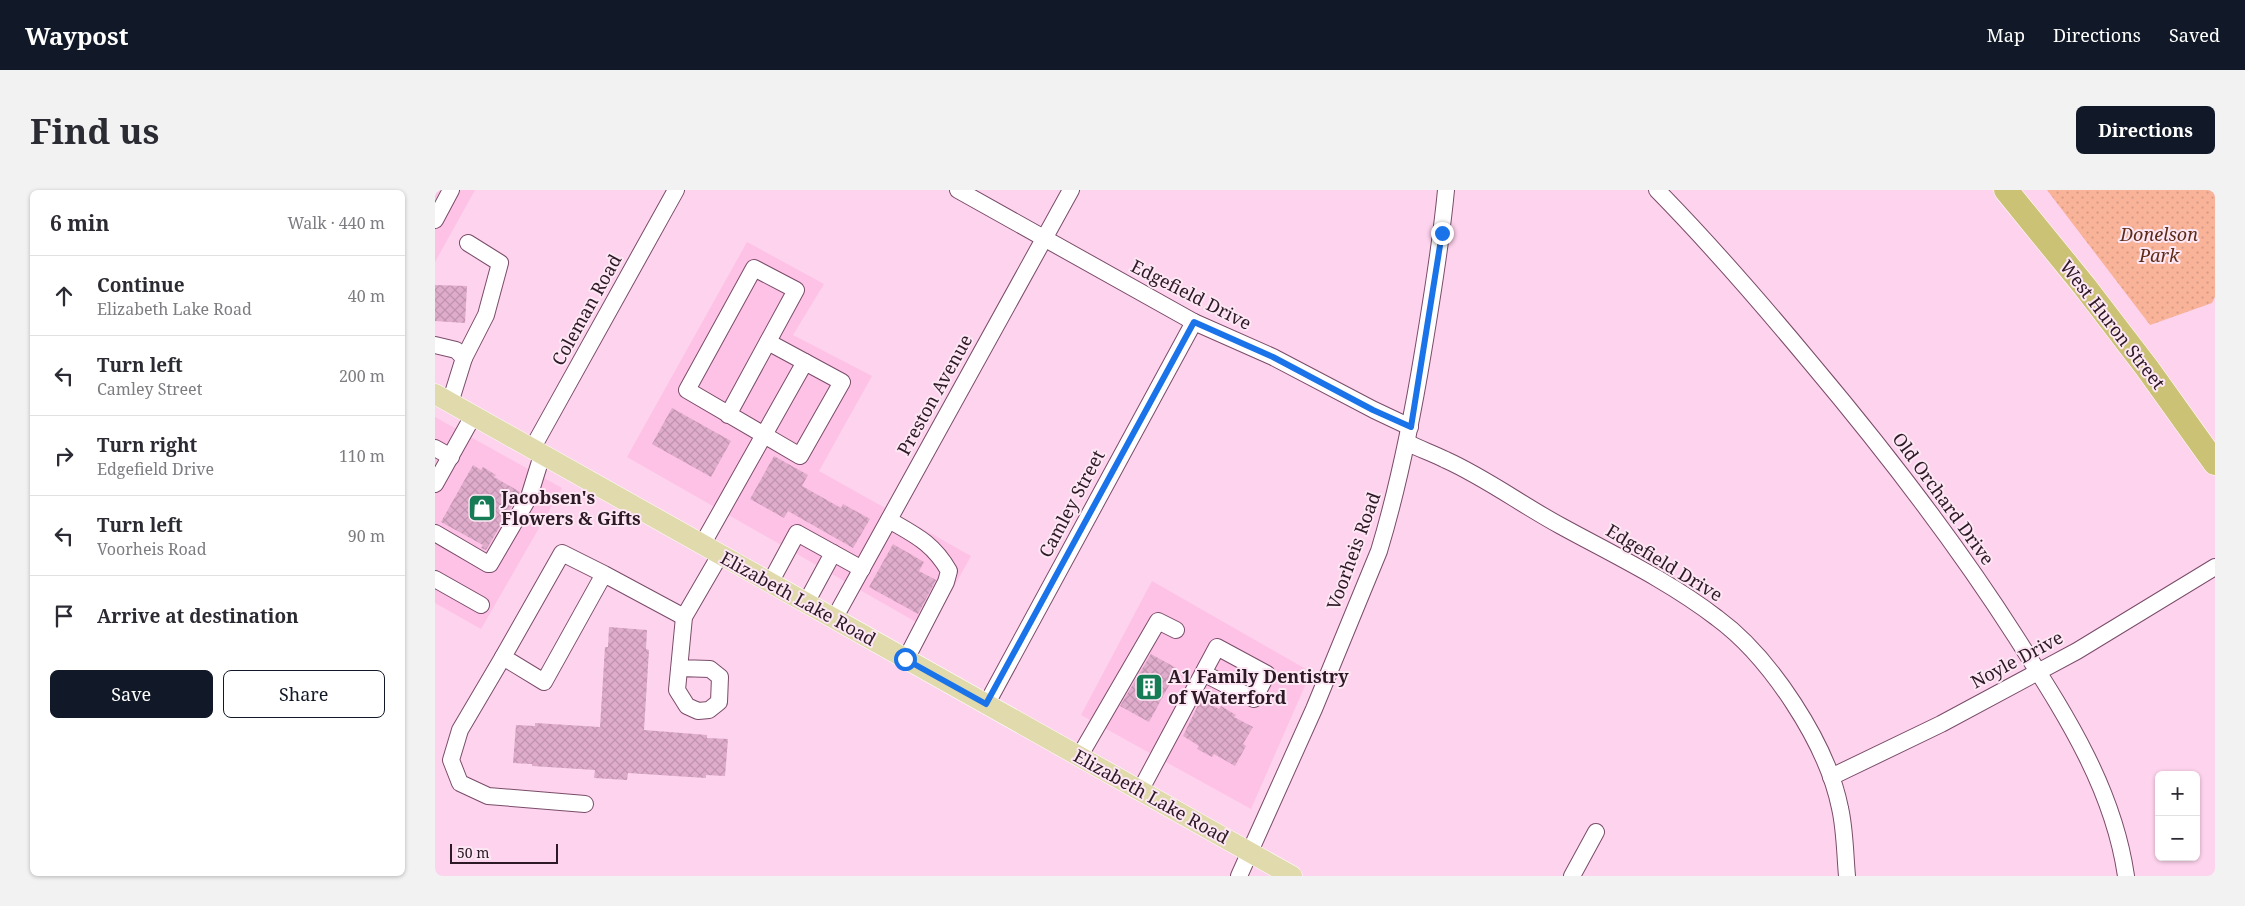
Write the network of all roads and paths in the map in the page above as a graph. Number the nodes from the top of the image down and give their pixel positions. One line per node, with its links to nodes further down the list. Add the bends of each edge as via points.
1 (451, 190): 8 (street)
2 (676, 190): 22 (street, Coleman Road)
3 (958, 190): 9 (street, Edgefield Drive)
4 (1071, 190): 9 (street, Preston Avenue)
5 (1446, 190): 19 (street, Voorheis Road, via 1434,288)
6 (1657, 190): 43 (street, Old Orchard Drive, via 1772,316 1877,441 1962,557)
7 (2012, 192): 23 (highway, West Huron Street)
8 (437, 212)
9 (1043, 239): 11 (street, Edgefield Drive); 26 (street, Preston Avenue)
10 (468, 243): 14 (street, via 500,263 486,314)
11 (1194, 322): 19 (street, Edgefield Drive, via 1280,360 1373,410); 45 (street, Camley Street)
12 (768, 342): 15 (street); 17 (street); 17 (street, via 796,290 753,268 687,390)
13 (435, 344): 14 (street, via 457,350)
14 (463, 358): 16 (street)
15 (805, 362): 20 (street); 20 (street, via 842,382 800,456)
16 (442, 398): 18 (main road, Elizabeth Lake Road)
17 (729, 415): 20 (street)
18 (473, 416): 22 (main road, Elizabeth Lake Road); 24 (street)
19 (1409, 435): 47 (street, Edgefield Drive, via 1554,522 1649,574 1719,619 1747,644 1791,698); 51 (street, Voorheis Road, via 1379,551)
20 (764, 436): 28 (street)
21 (435, 448): 24 (street)
22 (537, 452): 27 (street, Coleman Road, via 529,497 490,564); 28 (main road, Elizabeth Lake Road)
23 (2212, 453)
24 (451, 457): 25 (street)
25 (435, 484)
26 (889, 520): 31 (street, Preston Avenue); 41 (street, via 924,540 938,553 949,571)
27 (435, 533)
28 (711, 550): 34 (main road, Elizabeth Lake Road); 37 (street)
29 (833, 553): 31 (street); 34 (street, via 797,533); 35 (street)
30 (2215, 567): 43 (street, Noyle Drive, via 2077,651)
31 (862, 569): 38 (street, Preston Avenue)
32 (604, 574): 37 (street); 40 (street, via 562,553); 40 (street, via 544,682)
33 (435, 579): 36 (street)
34 (770, 583): 35 (main road, Elizabeth Lake Road)
35 (806, 603): 38 (main road, Elizabeth Lake Road)
36 (481, 605)
37 (684, 617): 42 (street)
38 (834, 619): 41 (main road, Elizabeth Lake Road)
39 (1176, 630): 46 (street, via 1158,620)
40 (503, 657): 49 (street, via 460,730 451,760 460,783 488,796)
41 (905, 659): 45 (main road, Elizabeth Lake Road)
42 (679, 668)
43 (2037, 671): 47 (street, Noyle Drive, via 1941,724); 56 (street, Old Orchard Drive, via 2070,722 2090,761 2112,815)
44 (1203, 673): 48 (street)
45 (986, 704): 46 (main road, Elizabeth Lake Road)
46 (1079, 757): 48 (main road, Elizabeth Lake Road)
47 (1831, 777): 55 (street, Edgefield Drive, via 1840,808)
48 (1140, 791): 51 (main road, Elizabeth Lake Road)
49 (585, 804)
50 (1596, 832): 54 (street)
51 (1250, 852): 52 (street, Voorheis Road); 53 (main road, Elizabeth Lake Road)
52 (1239, 876)
53 (1292, 876)
54 (1572, 876)
55 (1847, 876)
56 (2126, 876)

